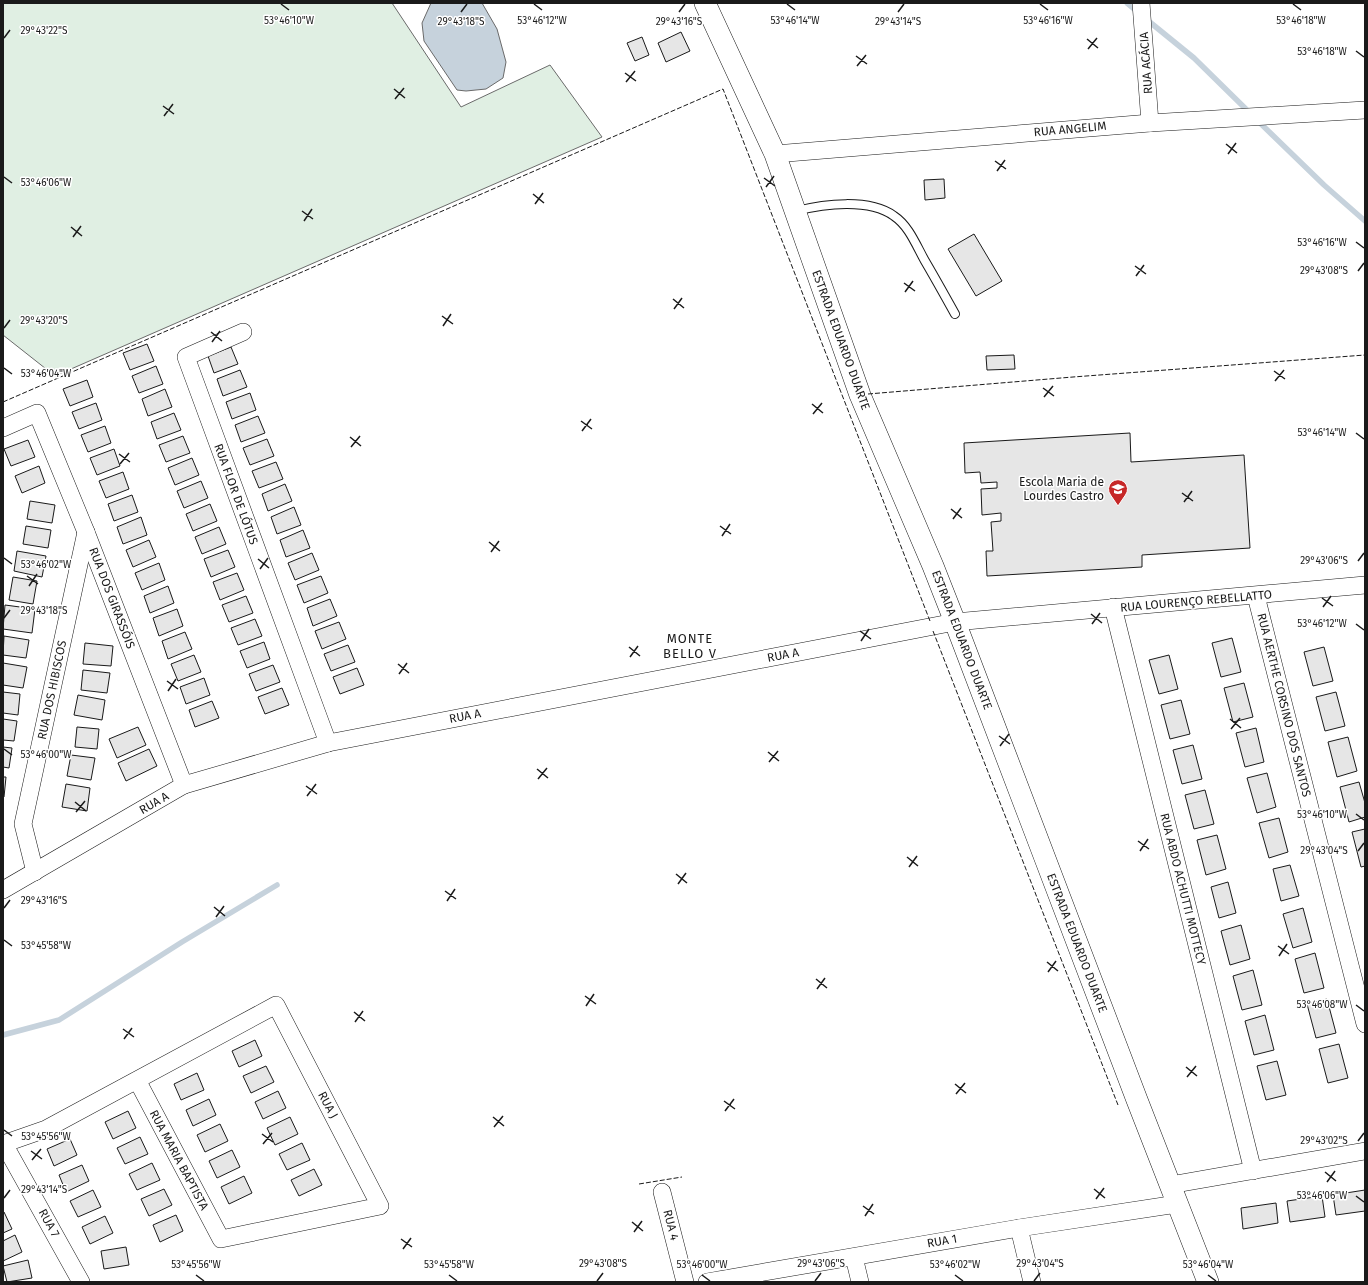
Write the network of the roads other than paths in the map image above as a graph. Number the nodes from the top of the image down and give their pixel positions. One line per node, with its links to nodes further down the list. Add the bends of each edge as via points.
1 (705, 3): 5 (street, ESTRADA EDUARDO DUARTE)
2 (1141, 3): 4 (street, RUA ACÁCIA)
3 (1365, 110): 4 (street, RUA ANGELIM)
4 (1150, 123): 5 (street, RUA ANGELIM)
5 (775, 154): 6 (street, ESTRADA EDUARDO DUARTE)
6 (795, 211): 7 (lane, via 812,207 860,204 894,215 906,227); 14 (street, ESTRADA EDUARDO DUARTE, via 860,395)
7 (954, 314)
8 (244, 332): 15 (street, RUA FLOR DE LÓTUS, via 186,357)
9 (3, 428): 10 (street, RUA DOS GIRASSÓIS, via 36,412)
10 (86, 532): 16 (street, RUA DOS GIRASSÓIS); 17 (street, RUA DOS HIBISCOS, via 23,824)
11 (1365, 585): 12 (street, RUA LOURENÇO REBELLATTO)
12 (1256, 596): 13 (street, RUA LOURENÇO REBELLATTO); 19 (street, RUA AERTHE CORSINO DOS SANTOS)
13 (1113, 607): 14 (street, RUA LOURENÇO REBELLATTO); 23 (street, RUA ABDO ACHUTTI MOTTECY)
14 (955, 622): 15 (street, RUA A); 25 (street, ESTRADA EDUARDO DUARTE)
15 (328, 743): 16 (street, RUA A)
16 (184, 785): 17 (street, RUA A)
17 (35, 872): 18 (street, RUA A)
18 (3, 890)
19 (1365, 1024)
20 (137, 1080): 21 (street, via 46,1129); 27 (street, RUA MARIA BAPTISTA); 27 (street, RUA J, via 276,1005 380,1206)
21 (4, 1144): 29 (street, RUA 7)
22 (1365, 1151): 23 (street, RUA 1)
23 (1253, 1171): 25 (street, RUA 1)
24 (662, 1192): 30 (street, RUA 4)
25 (1173, 1195): 26 (street, RUA 1); 34 (street, ESTRADA EDUARDO DUARTE)
26 (1019, 1228): 28 (street, RUA 1); 33 (street)
27 (221, 1239)
28 (854, 1257): 31 (street, RUA 1); 32 (street)
29 (81, 1282)
30 (686, 1282)
31 (707, 1282)
32 (860, 1282)
33 (1032, 1282)
34 (1208, 1282)

